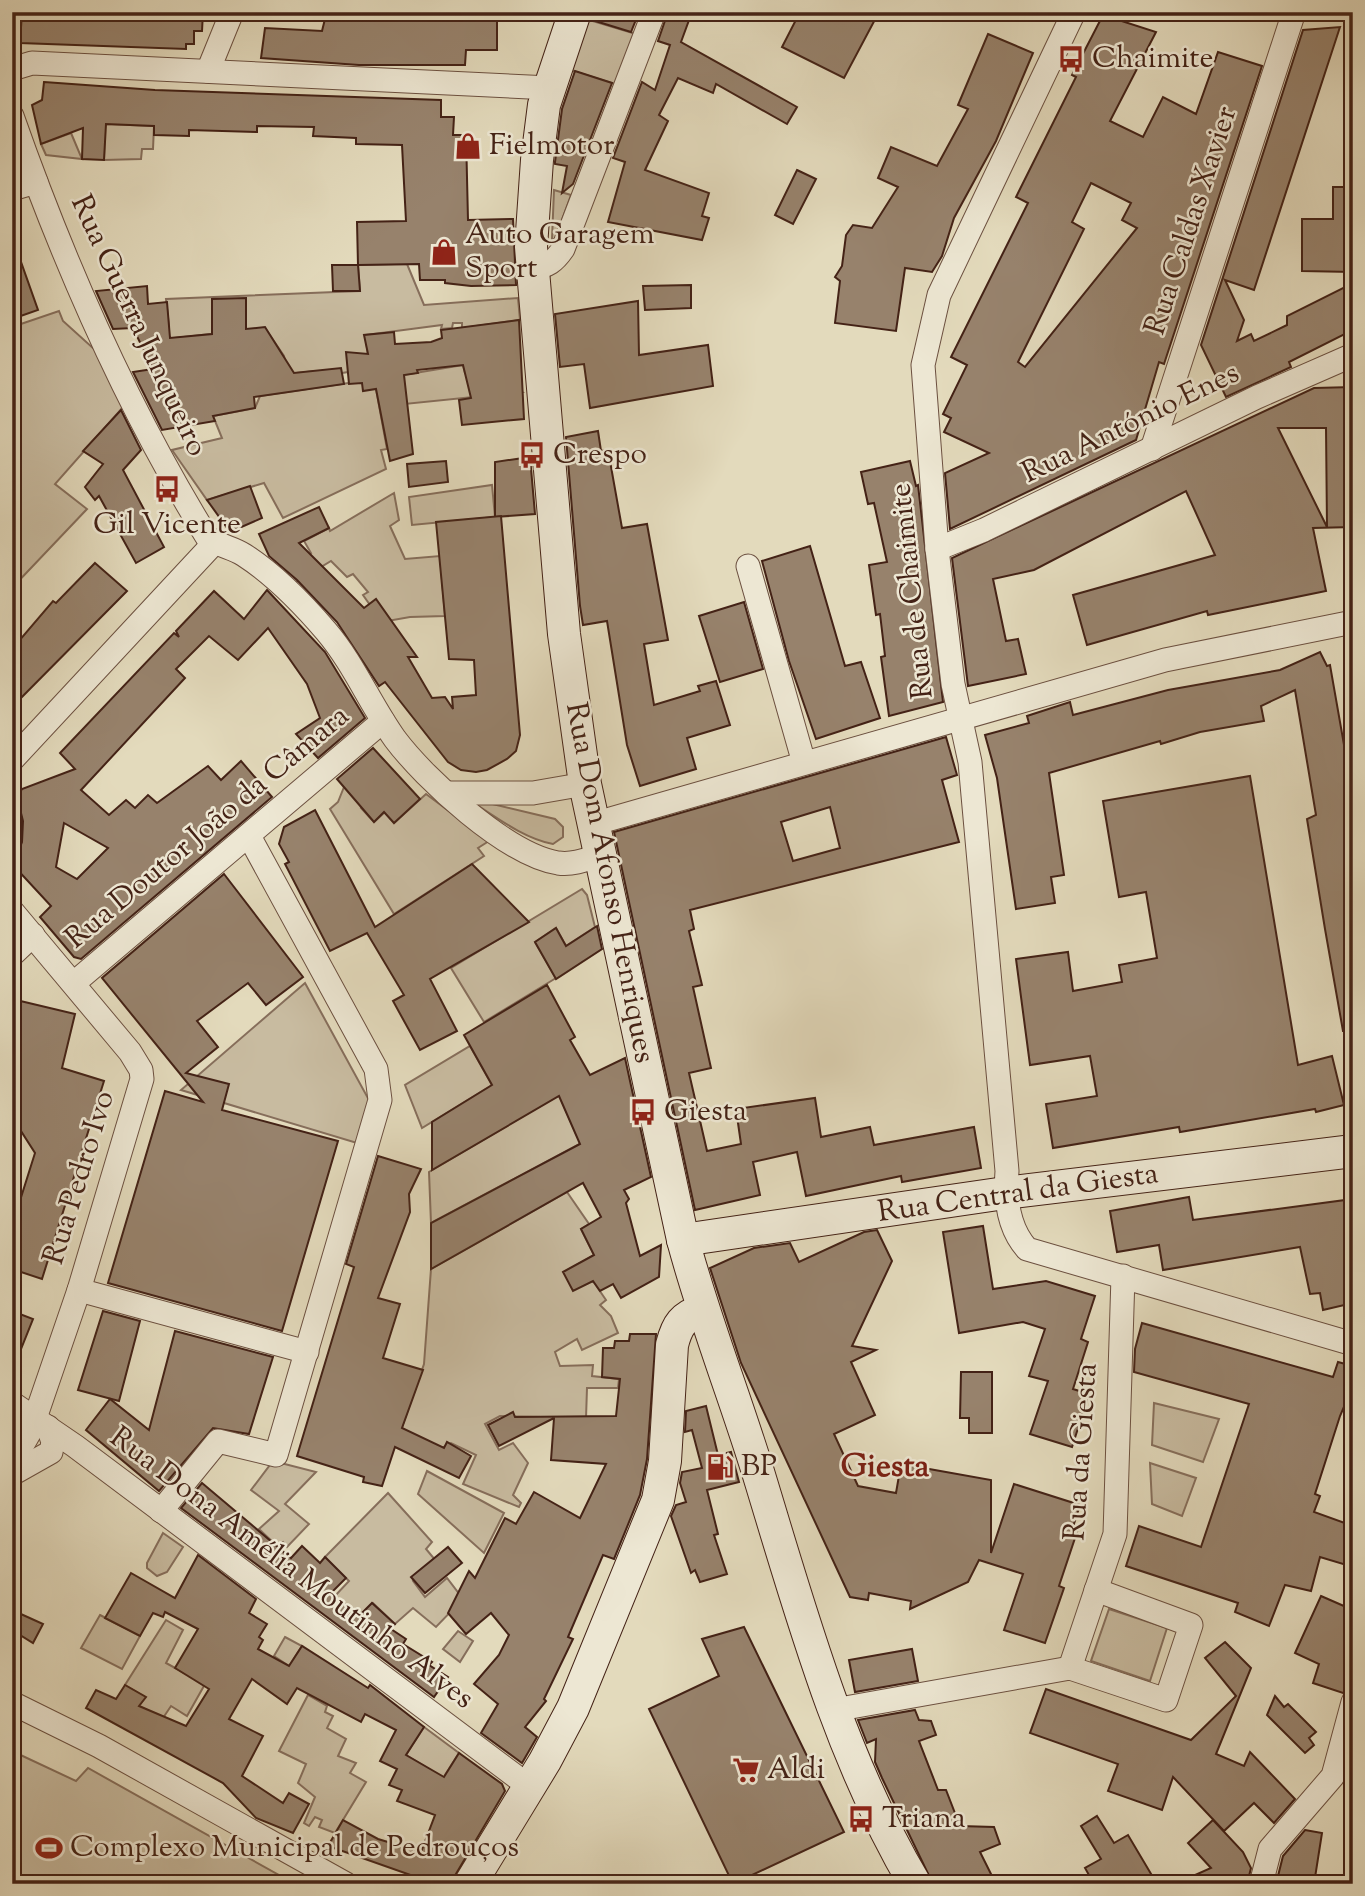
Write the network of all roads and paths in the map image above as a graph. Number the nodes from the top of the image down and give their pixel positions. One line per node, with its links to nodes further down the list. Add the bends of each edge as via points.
1 (232, 12): 7 (street)
2 (575, 12): 8 (main road, Rua Dom Afonso Henriques)
3 (654, 12): 12 (street, via 563,248 546,267)
4 (1074, 12): 16 (street, Rua de Chaimite, via 939,295 923,365)
5 (1294, 12): 14 (street, Rua Caldas Xavier)
6 (12, 69): 7 (street, via 32,63)
7 (208, 71): 8 (street)
8 (550, 88): 12 (main road, Rua Dom Afonso Henriques, via 537,160)
9 (12, 116): 10 (street, Rua Guerra Junqueiro)
10 (36, 182): 11 (street); 15 (street, Rua Guerra Junqueiro, via 131,401 201,528)
11 (12, 189)
12 (533, 268): 23 (main road, Rua Dom Afonso Henriques, via 564,634)
13 (1353, 355): 14 (street, Rua António Enes)
14 (1152, 449): 16 (street, Rua António Enes)
15 (214, 543): 20 (street, via 234,548 261,566 298,601 327,633); 21 (street)
16 (937, 549): 19 (street, Rua de Chaimite)
17 (748, 566): 22 (street)
18 (1353, 622): 19 (street, via 1165,660)
19 (959, 719): 22 (street); 33 (street, Rua de Chaimite, via 971,762 1007,1171)
20 (383, 722): 24 (street, via 413,760); 26 (street, Rua Doutor João da Câmara)
21 (12, 760)
22 (804, 763): 25 (street)
23 (585, 783): 24 (street, via 533,793); 25 (main road, Rua Dom Afonso Henriques)
24 (449, 793): 27 (street, via 486,827 545,860 573,864)
25 (593, 824): 27 (main road, Rua Dom Afonso Henriques)
26 (249, 836): 31 (street, Rua Doutor João da Câmara); 39 (street, via 352,1022 380,1084 377,1114)
27 (599, 855): 34 (main road, Rua Dom Afonso Henriques)
28 (12, 911): 29 (street, Rua Pedro Ivo)
29 (33, 934): 30 (street); 31 (street, Rua Pedro Ivo)
30 (12, 955)
31 (74, 984): 36 (street, Rua Pedro Ivo, via 130,1052 142,1079)
32 (1353, 1150): 33 (main road, Rua Central da Giesta)
33 (1005, 1193): 34 (main road, Rua Central da Giesta); 35 (street, Rua de Chaimite, via 1016,1236 1027,1249)
34 (683, 1240): 37 (main road, Rua Dom Afonso Henriques)
35 (1123, 1276): 38 (street, Rua de Chaimite); 45 (street, Rua da Giesta, via 1115,1534)
36 (79, 1290): 39 (street); 41 (street, Rua Pedro Ivo)
37 (702, 1310): 49 (main road, Rua Dom Afonso Henriques); 50 (main road, via 677,1327 672,1345 659,1500 573,1708)
38 (1353, 1344)
39 (307, 1352): 44 (street, via 276,1455 218,1441)
40 (12, 1403): 41 (street, Rua Dona Amélia Moutinho Alves)
41 (42, 1423): 42 (street); 43 (street, via 53,1442 51,1452); 44 (street, Rua Dona Amélia Moutinho Alves)
42 (12, 1463)
43 (12, 1474)
44 (160, 1511): 50 (street, Rua Dona Amélia Moutinho Alves)
45 (1096, 1590): 46 (street, Rua da Giesta); 46 (street, via 1191,1625 1166,1700)
46 (1070, 1668): 49 (street)
47 (1353, 1702): 54 (street, via 1333,1776 1270,1849)
48 (12, 1703): 52 (street, via 99,1746)
49 (834, 1710): 51 (main road, Rua Dom Afonso Henriques)
50 (530, 1787): 53 (main road)
51 (906, 1881)
52 (346, 1884)
53 (470, 1884)
54 (1261, 1884)

